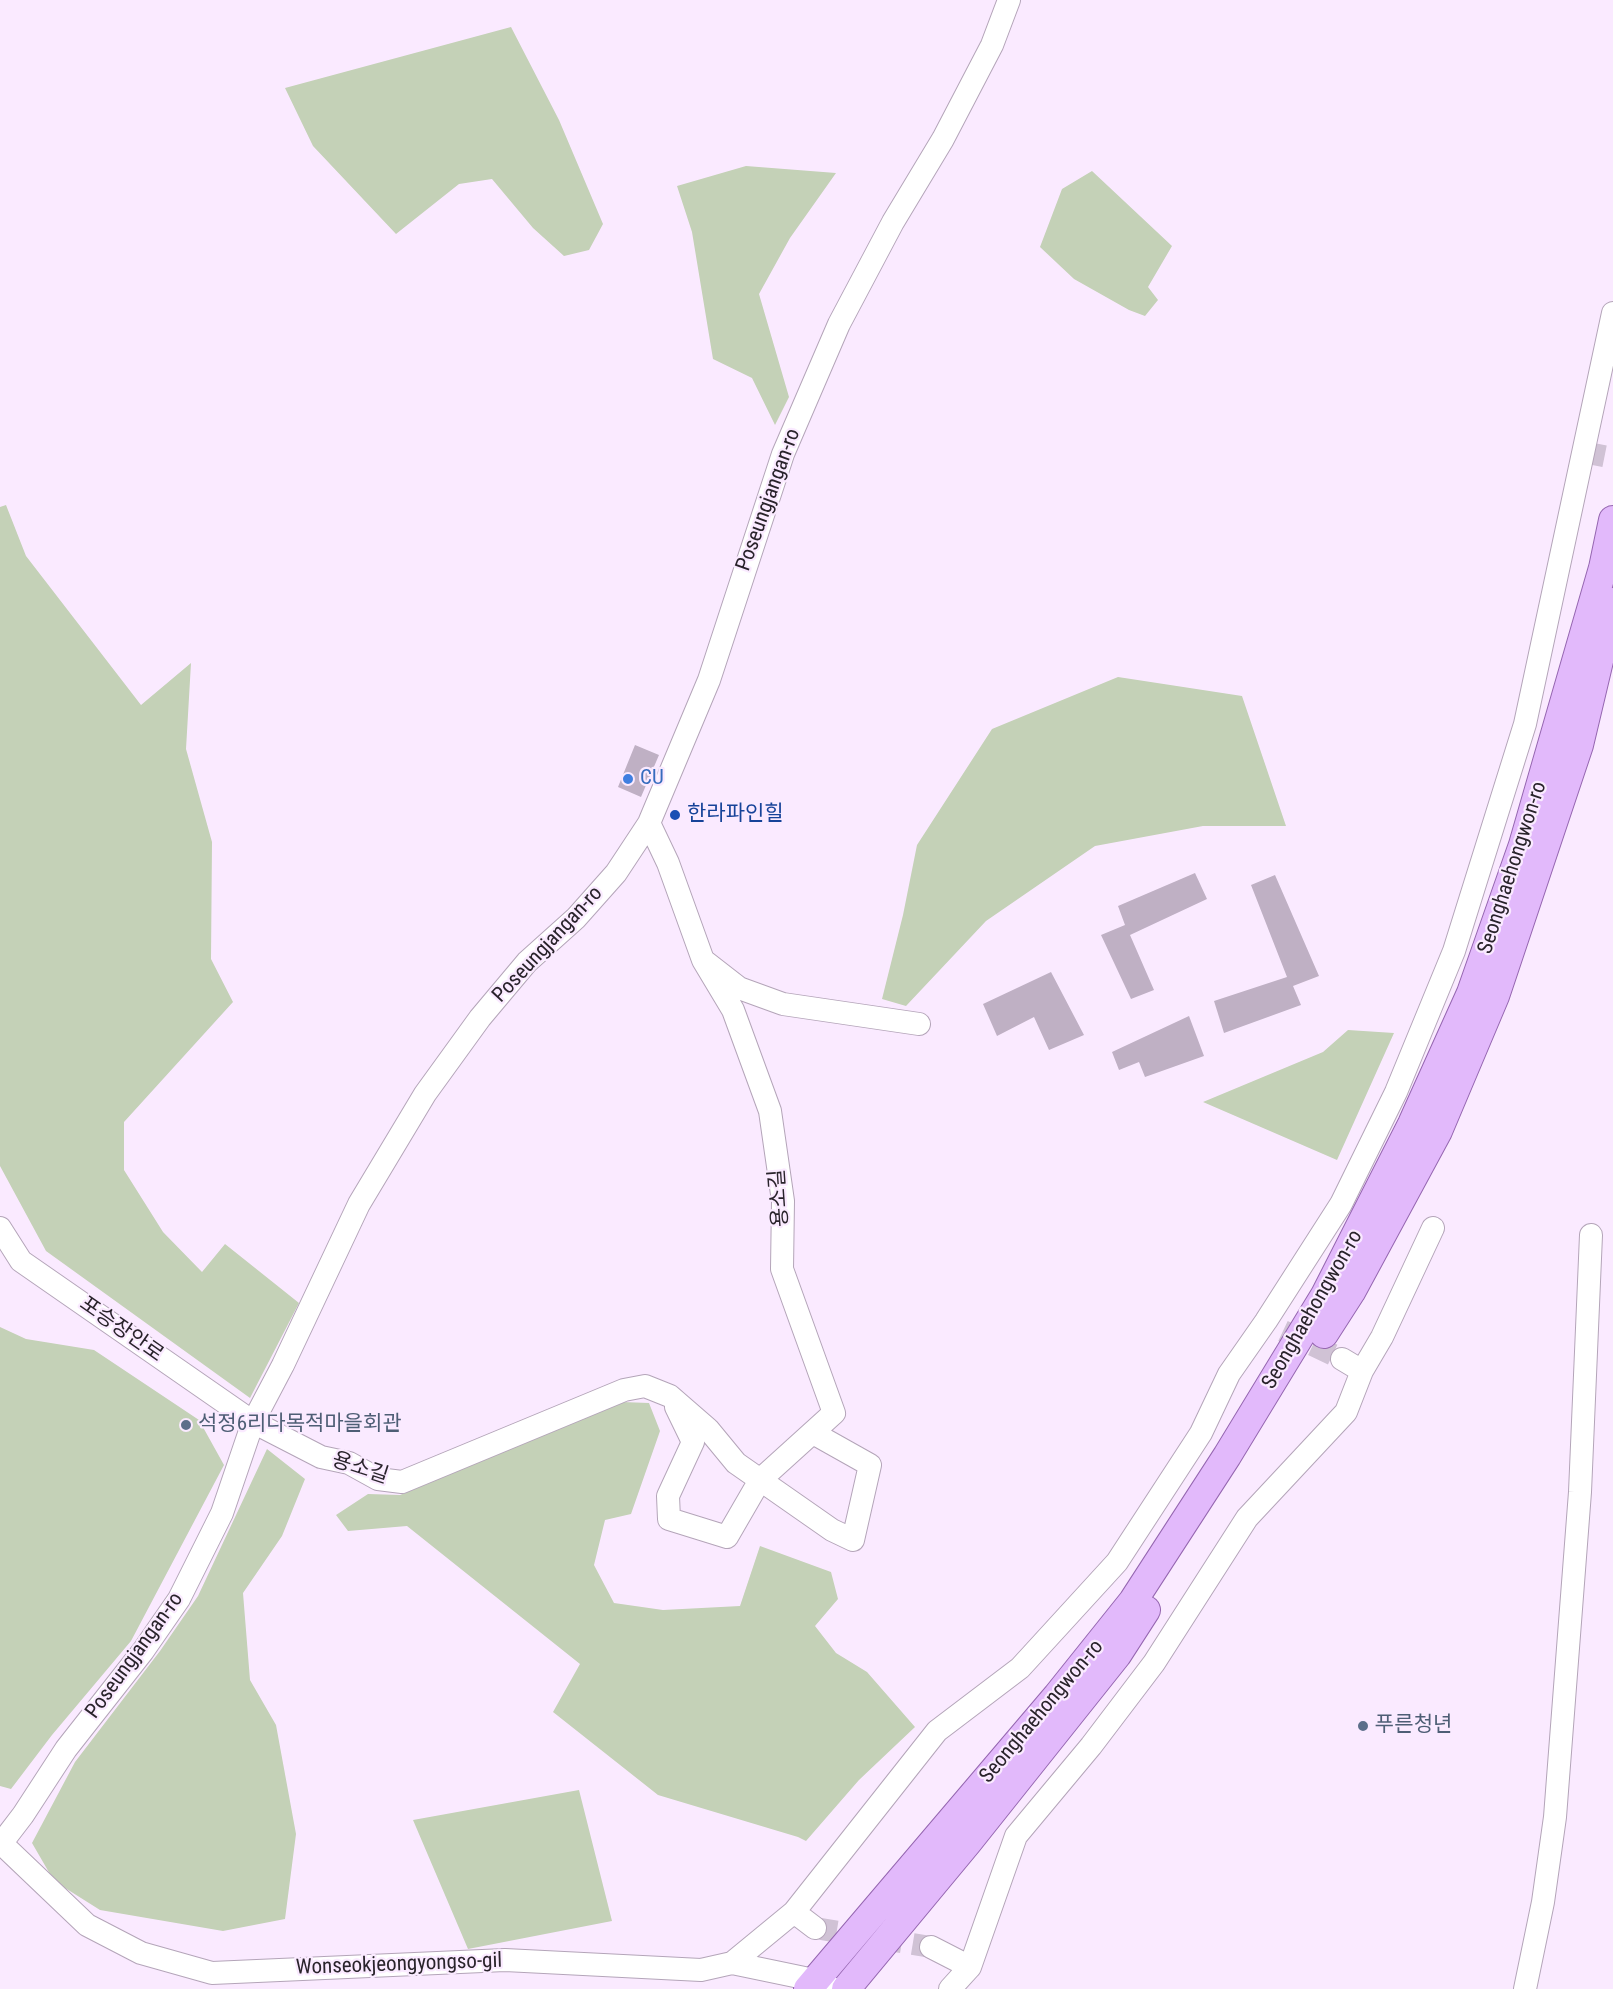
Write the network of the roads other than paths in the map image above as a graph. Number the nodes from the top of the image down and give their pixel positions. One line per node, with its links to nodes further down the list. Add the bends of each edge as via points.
1 (1009, 0): 5 (street, Poseungjangan-ro, via 992,45 943,139 892,222 830,345 783,454 709,680)
2 (1613, 313): 18 (street, via 1526,724 1454,951 1396,1092 1341,1204 1275,1326 1228,1374 1201,1433 1117,1562 1020,1668 937,1731)
3 (1613, 520): 25 (main road, Seonghaehongwon-ro, via 1603,568 1523,845 1471,993 1412,1124 1325,1295 1132,1601)
4 (1613, 602): 26 (main road, Seonghaehongwon-ro, via 1579,745 1495,996 1438,1131 1351,1292 1117,1655)
5 (649, 823): 6 (street, 용소길, via 668,863); 14 (street, Poseungjangan-ro, via 616,873 576,918 527,962 425,1094 359,1204)
6 (703, 960): 7 (street, via 740,988 783,1004); 15 (street, 용소길, via 733,1010 770,1111 783,1201 782,1269 834,1413)
7 (919, 1024)
8 (0, 1228): 14 (street, 포승장안로, via 21,1261)
9 (1433, 1228): 12 (street)
10 (1591, 1235): 28 (street, via 1580,1492 1555,1817)
11 (1342, 1359): 12 (street)
12 (1362, 1371): 22 (street, via 1346,1412 1247,1518 1154,1663 1016,1836)
13 (670, 1396): 14 (street, 용소길, via 645,1386 624,1390 402,1482 378,1479 349,1463 321,1457); 16 (street, 용소길, via 708,1430 736,1463); 16 (street, 용소길, via 693,1442 668,1496 669,1519 727,1537)
14 (253, 1422): 17 (street, Poseungjangan-ro, via 222,1513 179,1599 66,1749)
15 (813, 1433): 16 (street, 용소길); 16 (street, 용소길, via 870,1465 853,1540)
16 (760, 1480)
17 (1, 1844): 23 (street, Wonseokjeongyongso-gil, via 87,1925 141,1953 212,1973)
18 (794, 1912): 19 (street); 21 (street)
19 (815, 1928)
20 (931, 1947): 22 (street)
21 (732, 1963): 24 (street, Wonseokjeongyongso-gil); 25 (street, Wonseokjeongyongso-gil)
22 (970, 1967): 27 (street)
23 (269, 1980): 24 (street, Wonseokjeongyongso-gil, via 505,1960)
24 (700, 1980)
25 (819, 1986)
26 (846, 1989)
27 (950, 1989)
28 (1525, 1989)

